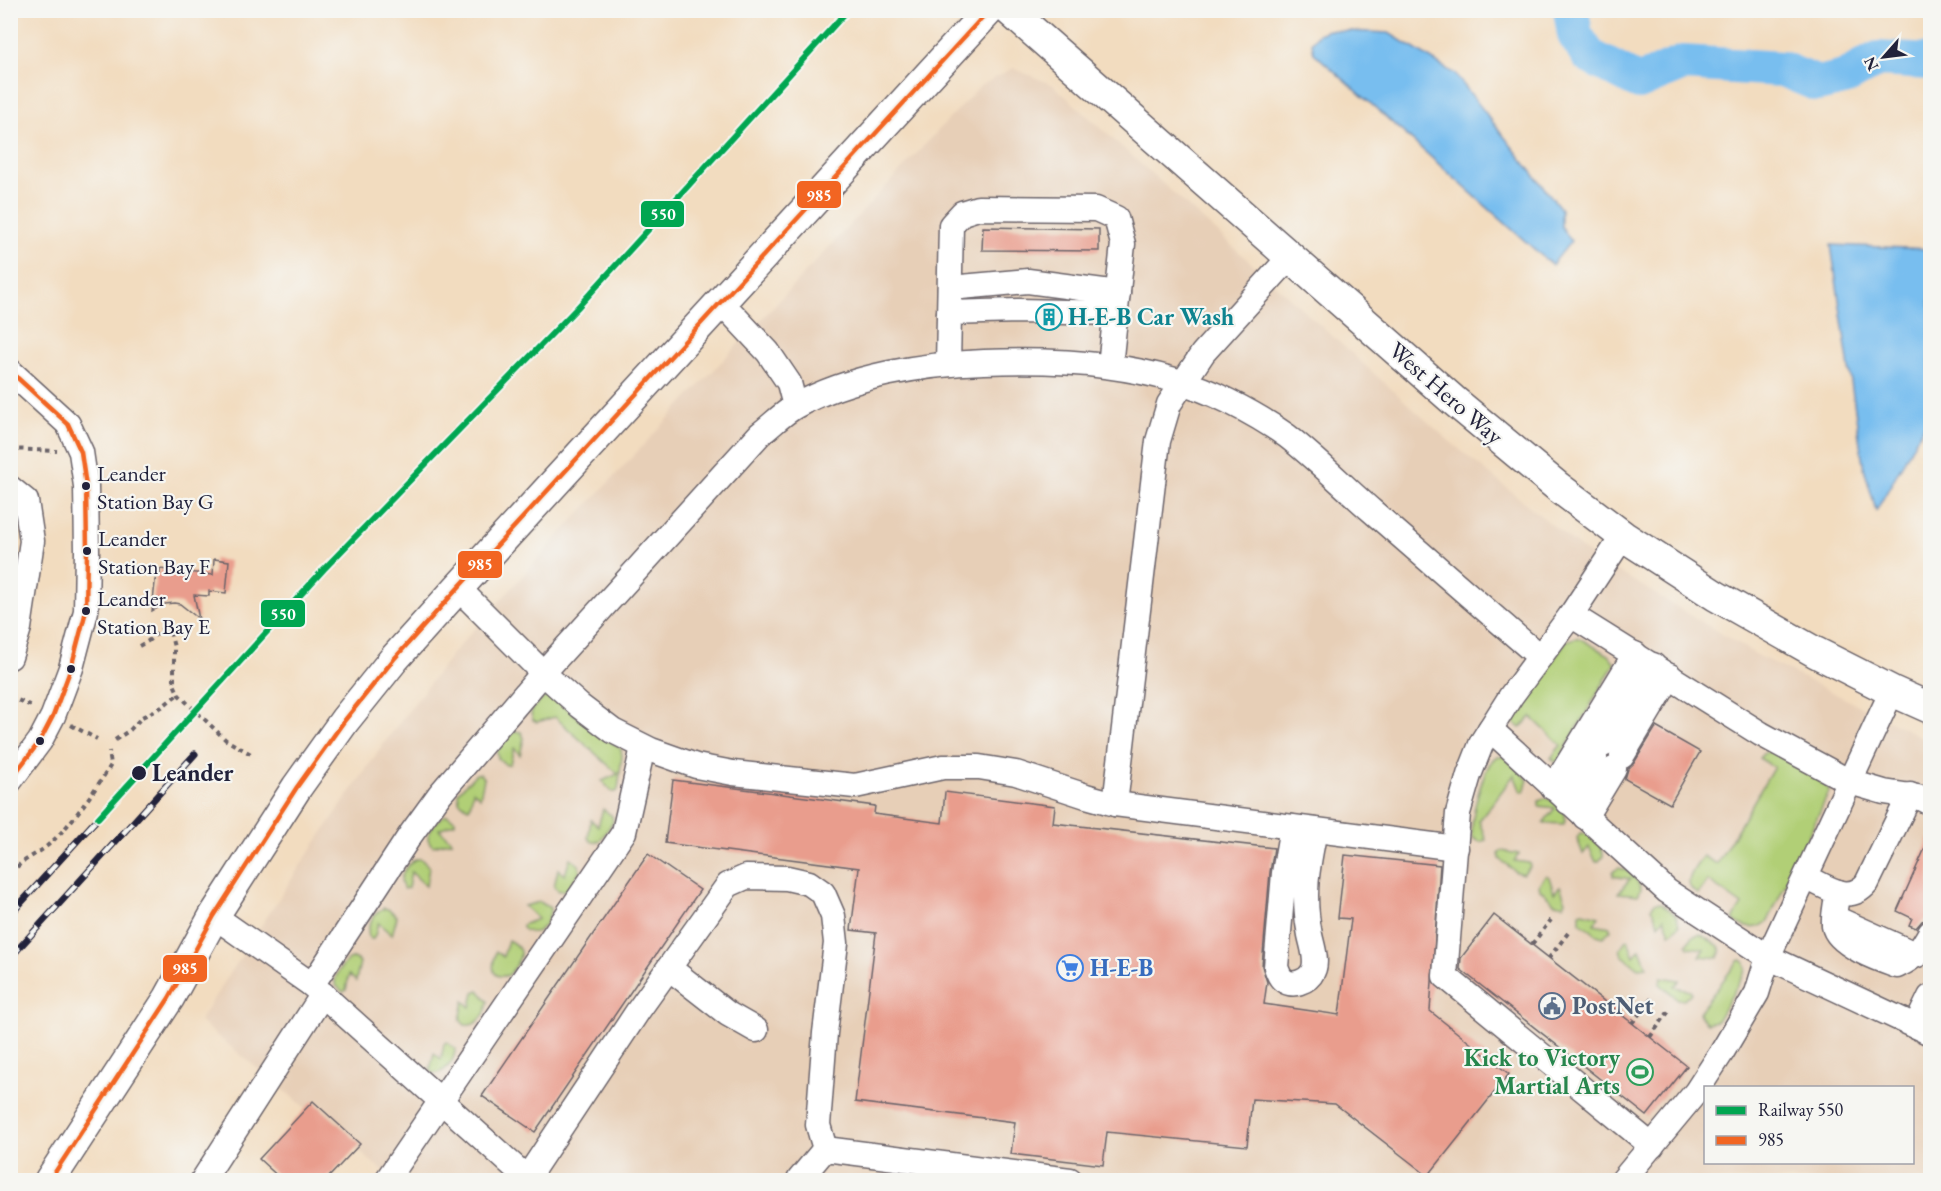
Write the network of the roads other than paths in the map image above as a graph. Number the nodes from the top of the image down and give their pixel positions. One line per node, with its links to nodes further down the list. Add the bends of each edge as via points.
1 (989, 10): 5 (main road)
2 (1009, 10): 3 (main road, West Hero Way)
3 (1290, 257): 11 (lane, via 1203,353); 14 (main road, West Hero Way, via 1453,400)
4 (950, 288): 6 (lane, via 1028,281); 6 (lane, via 951,225 962,213 978,208 1096,209 1116,218 1123,243); 7 (lane)
5 (722, 303): 12 (lane, via 768,352 789,383); 15 (main road)
6 (1117, 303): 7 (lane); 9 (lane)
7 (949, 313): 8 (lane)
8 (948, 363): 9 (lane, via 1031,360); 12 (lane, via 885,374)
9 (1110, 366): 11 (lane)
10 (10, 371): 26 (lane, via 68,424 81,452 87,551 86,611 71,668 40,741)
11 (1183, 383): 18 (lane, via 1228,401 1286,436); 30 (lane, via 1169,404 1158,441)
12 (795, 406): 20 (lane, via 760,434)
13 (10, 488): 17 (lane, via 26,501 32,541 19,628)
14 (1623, 536): 16 (lane); 21 (main road, West Hero Way, via 1716,596)
15 (458, 588): 20 (lane); 35 (main road, via 345,720)
16 (1571, 615): 18 (lane); 19 (lane)
17 (10, 657)
18 (1539, 657): 23 (lane)
19 (1652, 665): 25 (lane); 25 (lane); 27 (lane, via 1761,734); 29 (lane)
20 (543, 673): 24 (lane, via 613,731); 39 (lane, via 423,818)
21 (1892, 691): 22 (main road, West Hero Way); 27 (lane)
22 (1930, 708)
23 (1490, 729): 29 (lane); 32 (lane, via 1469,775 1458,813)
24 (643, 747): 30 (lane, via 696,766 733,773 855,786 943,767 979,767 1016,773); 43 (lane, via 624,832)
25 (1604, 754): 29 (lane); 29 (lane)
26 (10, 781)
27 (1850, 782): 28 (lane); 33 (lane)
28 (1920, 799): 34 (lane, via 1861,890 1851,894)
29 (1569, 802): 37 (lane, via 1666,891)
30 (1115, 804): 31 (lane)
31 (1303, 828): 31 (lane, via 1305,912 1314,953 1313,970 1304,981 1292,984 1282,979 1276,967 1284,873); 32 (lane)
32 (1456, 848): 44 (lane, via 1445,976)
33 (1806, 877): 34 (lane); 37 (lane)
34 (1838, 892): 36 (lane, via 1835,918 1917,955)
35 (214, 916): 39 (lane); 47 (main road, via 169,998)
36 (1930, 933)
37 (1768, 957): 42 (lane); 44 (lane, via 1757,993 1722,1052 1696,1092)
38 (669, 968): 41 (lane, via 728,1014); 45 (lane, via 728,885 746,877 787,878 809,883 823,893 833,916 836,943 818,1125); 46 (lane)
39 (317, 989): 43 (lane); 48 (lane)
40 (1930, 997): 42 (lane)
41 (756, 1030)
42 (1923, 1030)
43 (442, 1102): 46 (lane); 49 (lane)
44 (1652, 1146): 52 (lane)
45 (825, 1149): 50 (lane); 51 (lane)
46 (528, 1179)
47 (50, 1180)
48 (202, 1180)
49 (387, 1180)
50 (799, 1180)
51 (1070, 1180)
52 (1623, 1180)

